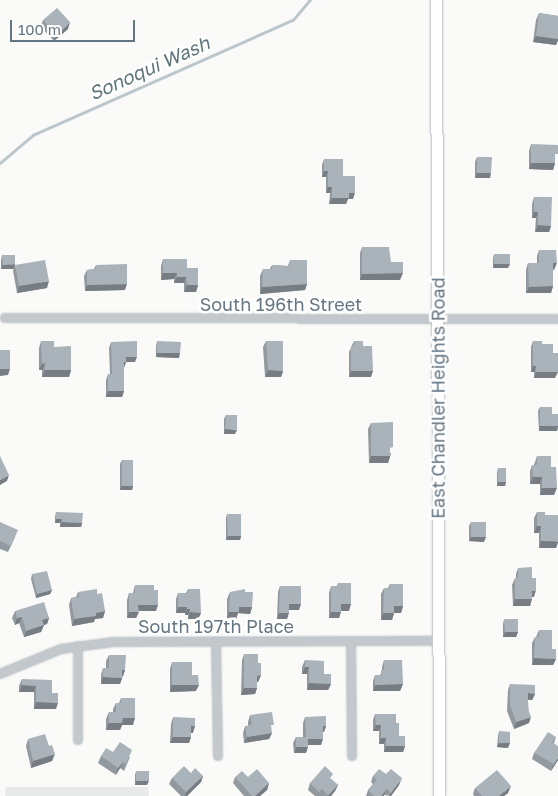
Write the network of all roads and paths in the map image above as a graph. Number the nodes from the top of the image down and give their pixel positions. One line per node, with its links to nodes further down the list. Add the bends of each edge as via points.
1 (436, 0): 4 (main road, East Chandler Heights Road)
2 (5, 318): 4 (street, South 196th Street)
3 (558, 319): 4 (street, South 196th Street)
4 (438, 320): 7 (main road, East Chandler Heights Road)
5 (216, 641): 6 (street, South 197th Place); 8 (street, South 197th Place, via 137,640); 11 (street)
6 (351, 641): 7 (street, South 197th Place); 12 (street)
7 (438, 641): 13 (main road, East Chandler Heights Road)
8 (78, 646): 9 (street, South 197th Place, via 46,654); 10 (street)
9 (0, 674)
10 (78, 740)
11 (218, 756)
12 (352, 756)
13 (439, 796)

